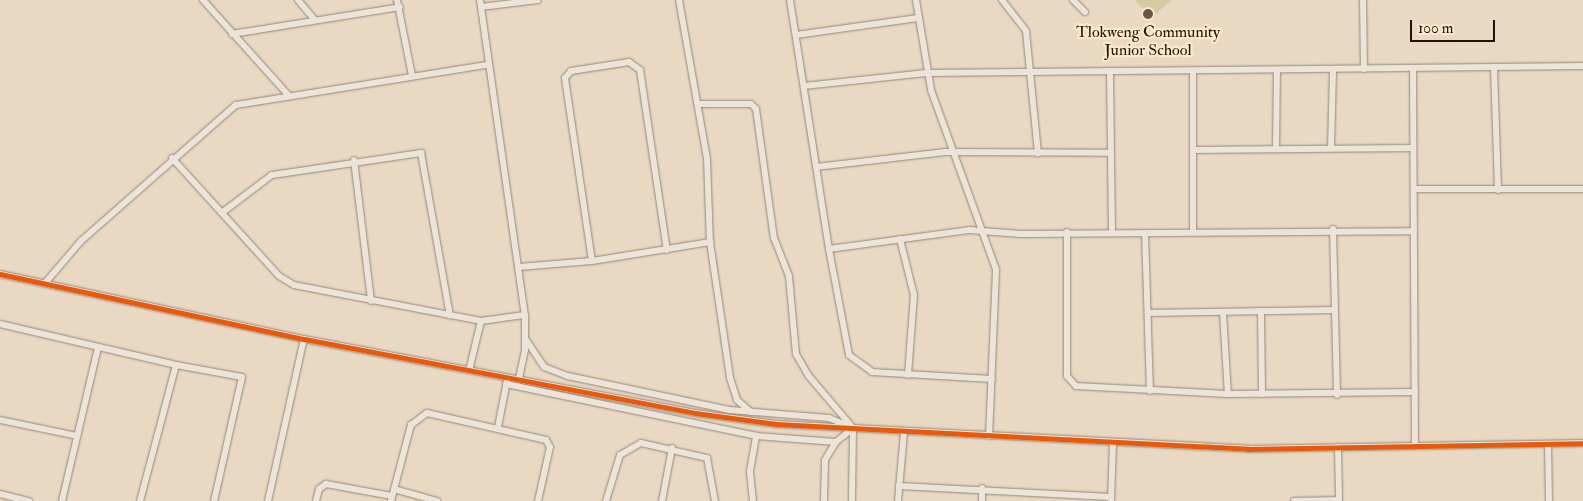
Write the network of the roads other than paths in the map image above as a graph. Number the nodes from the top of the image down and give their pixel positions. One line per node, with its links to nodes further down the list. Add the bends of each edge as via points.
1 (203, 0): 15 (street)
2 (298, 0): 14 (street)
3 (538, 0): 11 (street)
4 (679, 0): 31 (street)
5 (790, 0): 16 (street)
6 (916, 0): 13 (street)
7 (1002, 0): 26 (street, via 1025,27)
8 (1073, 0): 12 (street)
9 (1363, 0): 21 (street)
10 (399, 3): 14 (street); 28 (street)
11 (480, 4): 17 (street)
12 (1085, 12)
13 (918, 18): 16 (street); 25 (street)
14 (314, 19): 15 (street)
15 (232, 34): 30 (street)
16 (796, 35): 29 (street)
17 (487, 65): 28 (street); 58 (street)
18 (1583, 66): 20 (street)
19 (1413, 68): 20 (street); 21 (street); 33 (street)
20 (1494, 68): 44 (street)
21 (1364, 69): 22 (street)
22 (1333, 70): 23 (street); 32 (street)
23 (1277, 71): 27 (street); 34 (street)
24 (1110, 72): 26 (street); 27 (street); 38 (street)
25 (926, 73): 26 (street); 29 (street); 36 (street)
26 (1032, 73): 37 (street)
27 (1193, 73): 35 (street)
28 (412, 76): 30 (street)
29 (804, 86): 41 (street)
30 (289, 96): 39 (street, via 236,105)
31 (699, 104): 54 (street, via 711,202); 88 (street, via 751,104 756,109 774,238 789,276 797,358)
32 (1331, 148): 33 (street); 34 (street)
33 (1413, 148): 42 (street)
34 (1276, 149): 35 (street)
35 (1193, 150): 49 (street)
36 (954, 153): 37 (street); 41 (street, via 907,155); 47 (street)
37 (1038, 153): 38 (street)
38 (1110, 153): 48 (street)
39 (172, 158): 45 (street); 60 (street, via 82,241)
40 (354, 160): 45 (street, via 272,175); 61 (street); 66 (street, via 419,152 424,156)
41 (816, 167): 55 (street)
42 (1414, 189): 44 (street); 50 (street)
43 (1583, 189): 44 (street)
44 (1498, 190)
45 (223, 212): 61 (street, via 284,280)
46 (1333, 229): 49 (street); 50 (street); 62 (street)
47 (985, 231): 51 (street); 53 (street); 78 (street, via 996,270)
48 (1112, 231): 51 (street); 52 (street)
49 (1193, 231): 52 (street)
50 (1414, 231): 81 (street)
51 (1067, 232): 80 (street, via 1068,379 1076,386)
52 (1145, 232): 65 (street)
53 (900, 239): 55 (street); 76 (street, via 914,295)
54 (710, 242): 56 (street); 85 (street, via 730,378 737,400)
55 (829, 249): 76 (street, via 849,354 872,372)
56 (667, 250): 57 (street); 57 (street, via 640,70 629,62 571,71 565,78)
57 (592, 261): 58 (street)
58 (519, 268): 67 (street)
59 (0, 274): 60 (street)
60 (46, 282): 70 (street)
61 (372, 301): 66 (street)
62 (1333, 310): 63 (street); 84 (street)
63 (1261, 311): 64 (street); 83 (street)
64 (1223, 312): 65 (street); 82 (street)
65 (1148, 313): 80 (street)
66 (450, 315): 68 (street)
67 (525, 315): 68 (street); 71 (street)
68 (481, 321): 74 (street)
69 (0, 324): 72 (street)
70 (304, 338): 74 (street); 111 (street)
71 (526, 339): 77 (street); 85 (street, via 538,362 549,370)
72 (98, 347): 73 (street); 90 (street)
73 (176, 365): 109 (street); 110 (street, via 242,377)
74 (470, 367): 75 (street)
75 (508, 375): 77 (street); 79 (street)
76 (908, 375): 78 (street)
77 (520, 378): 88 (street, via 728,418)
78 (992, 379): 92 (street)
79 (506, 384): 87 (street); 91 (street)
80 (1150, 391): 82 (street)
81 (1415, 392): 84 (street); 97 (street)
82 (1228, 394): 83 (street)
83 (1262, 394): 84 (street)
84 (1336, 395)
85 (751, 412): 88 (street, via 829,418)
86 (0, 420): 90 (street)
87 (498, 427): 102 (street, via 436,413 421,414 411,425); 114 (street, via 544,438 550,444)
88 (851, 428): 89 (street); 93 (street); 120 (street)
89 (904, 432): 92 (street); 100 (street)
90 (76, 436): 108 (street)
91 (756, 436): 93 (street); 118 (street, via 750,471)
92 (990, 436): 94 (street)
93 (836, 442): 119 (street, via 822,473)
94 (1113, 442): 98 (street, via 1248,448); 105 (street)
95 (1548, 444): 96 (street); 97 (street); 124 (street)
96 (1583, 444)
97 (1415, 446): 98 (street)
98 (1338, 447): 106 (street)
99 (672, 448): 115 (street, via 641,443 626,449 616,462); 116 (street); 117 (street, via 707,458)
100 (899, 486): 101 (street); 121 (street)
101 (982, 488): 105 (street); 122 (street)
102 (394, 489): 104 (street); 113 (street)
103 (0, 494): 107 (street)
104 (392, 499): 112 (street, via 326,484 319,489)
105 (1111, 499)
106 (1339, 500): 123 (street)
107 (29, 501)
108 (62, 501)
109 (140, 501)
110 (214, 501)
111 (268, 501)
112 (316, 501)
113 (436, 501)
114 (538, 501)
115 (606, 501)
116 (662, 501)
117 (715, 501)
118 (753, 501)
119 (824, 501)
120 (852, 501)
121 (898, 501)
122 (982, 501)
123 (1294, 501)
124 (1549, 501)

